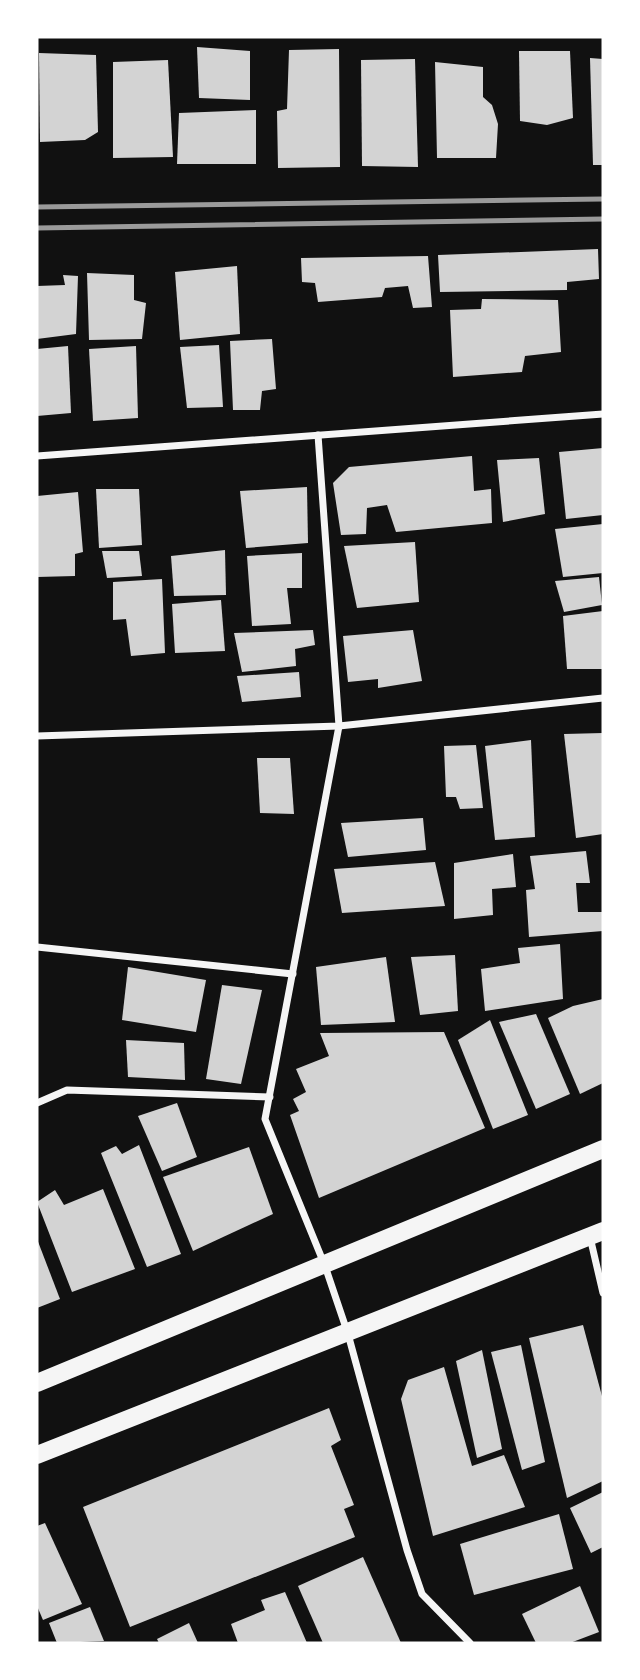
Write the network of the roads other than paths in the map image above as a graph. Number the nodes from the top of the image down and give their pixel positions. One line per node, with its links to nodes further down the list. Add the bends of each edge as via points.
1 (603, 414): 2 (street)
2 (318, 435): 3 (street); 5 (street)
3 (37, 456)
4 (603, 698): 5 (street)
5 (339, 726): 6 (street); 8 (street)
6 (37, 736)
7 (37, 947): 8 (street)
8 (293, 974): 9 (street)
9 (270, 1097): 10 (street, via 67,1090); 13 (street, via 265,1119)
10 (37, 1103)
11 (603, 1149): 13 (main road)
12 (597, 1234): 14 (street); 15 (main road)
13 (325, 1266): 15 (street); 16 (main road)
14 (603, 1293)
15 (348, 1334): 17 (main road); 18 (street, via 422,1594)
16 (37, 1383)
17 (37, 1455)
18 (470, 1643)

